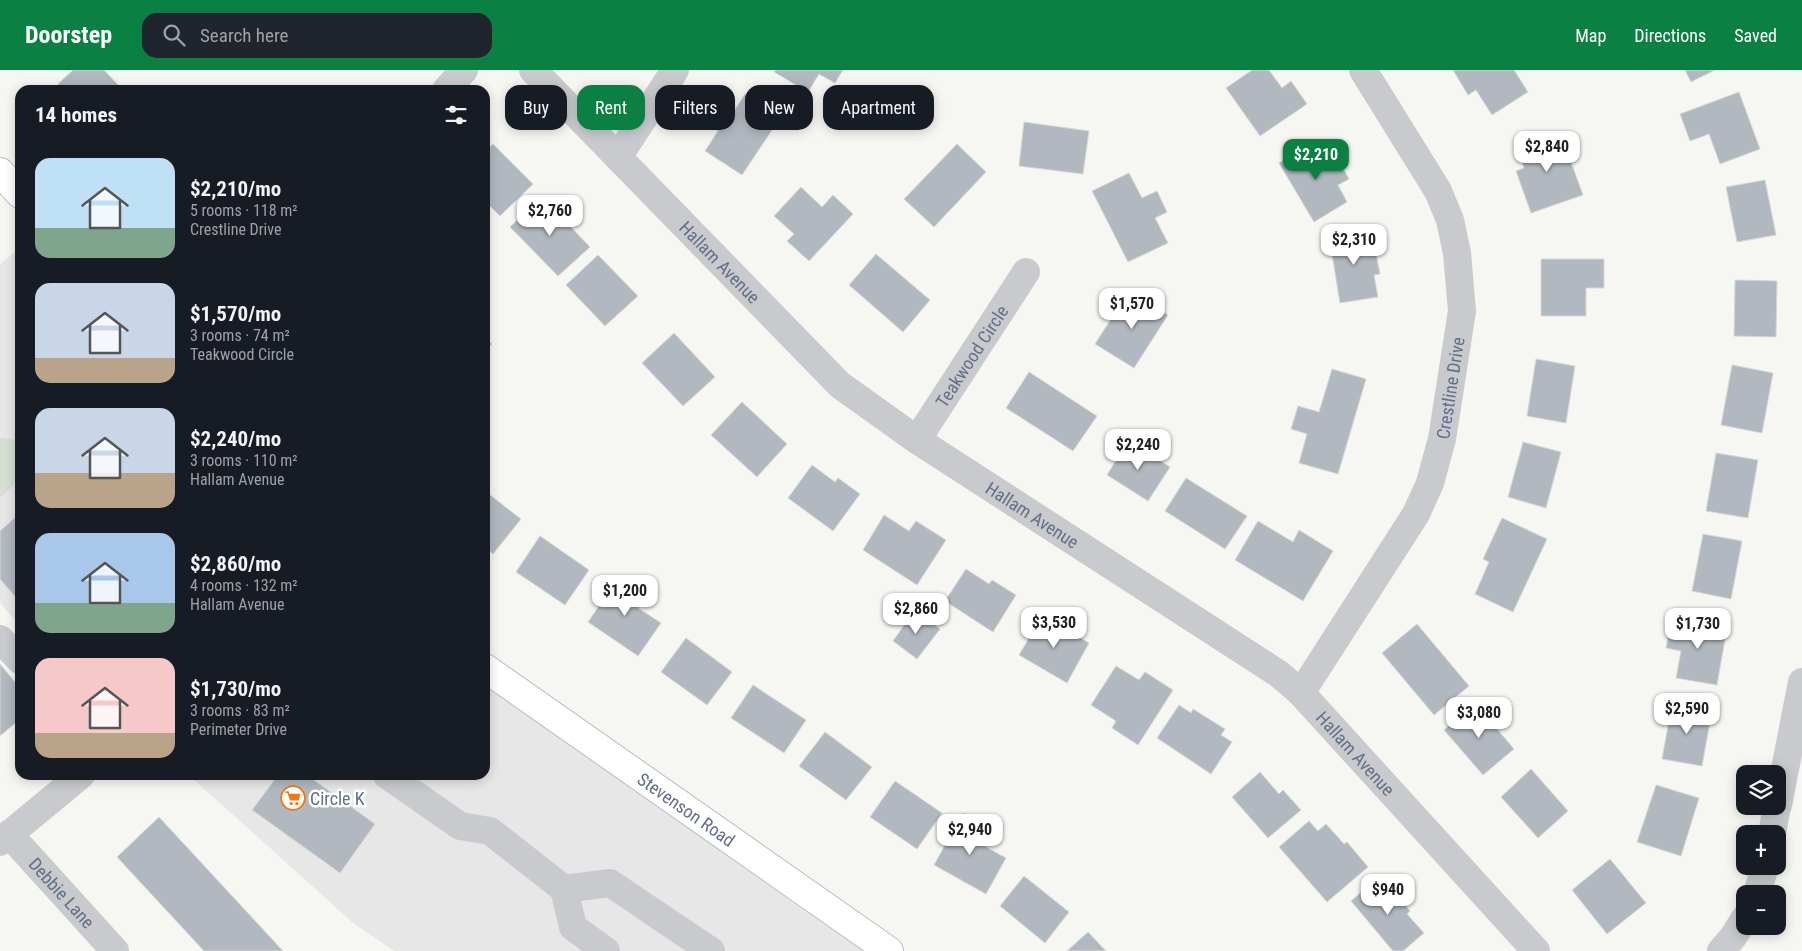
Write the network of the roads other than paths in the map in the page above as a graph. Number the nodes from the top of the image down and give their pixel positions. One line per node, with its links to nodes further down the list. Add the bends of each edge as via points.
1 (464, 70): 5 (street)
2 (534, 70): 6 (street, Hallam Avenue)
3 (675, 70): 6 (street)
4 (1363, 70): 15 (street, Crestline Drive, via 1438,191 1450,220 1457,253 1462,311 1442,439 1430,484 1416,514)
5 (450, 85)
6 (618, 157): 10 (street, Hallam Avenue, via 840,385)
7 (0, 172): 8 (main road)
8 (15, 188)
9 (1026, 272): 10 (street, Teakwood Circle)
10 (917, 440): 15 (street, Hallam Avenue, via 1279,674)
11 (0, 639): 12 (street)
12 (15, 655)
13 (490, 672): 25 (main road, Stevenson Road)
14 (1802, 682): 16 (street)
15 (1301, 693): 26 (street, Hallam Avenue)
16 (1785, 765)
17 (75, 780): 19 (street)
18 (394, 780): 20 (street, via 460,826 490,831)
19 (5, 838): 22 (street, Debbie Lane)
20 (564, 889): 23 (street, via 573,927); 24 (street, via 610,883)
21 (1736, 932): 27 (street)
22 (115, 951)
23 (606, 951)
24 (712, 951)
25 (889, 951)
26 (1536, 951)
27 (1721, 951)

